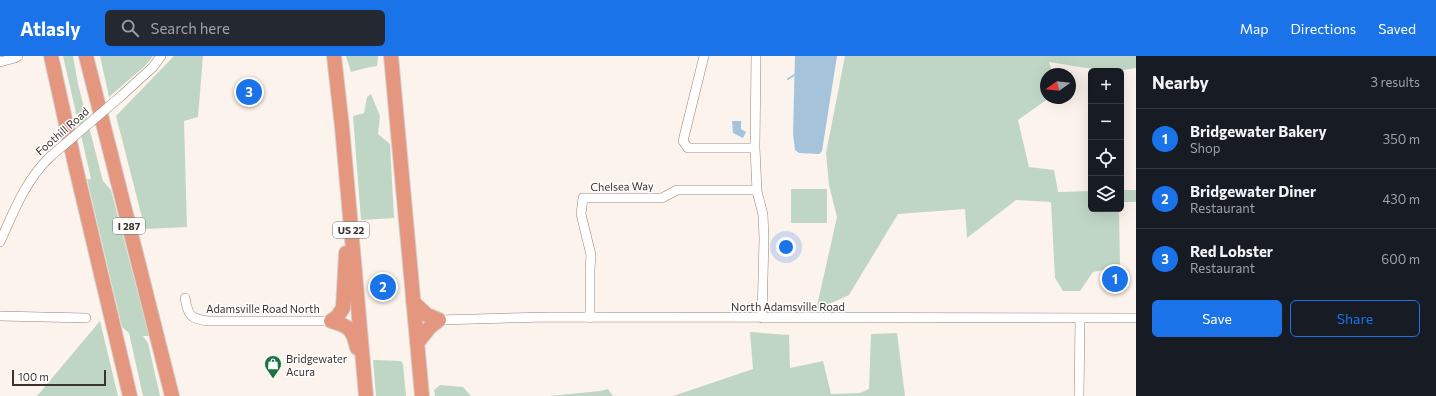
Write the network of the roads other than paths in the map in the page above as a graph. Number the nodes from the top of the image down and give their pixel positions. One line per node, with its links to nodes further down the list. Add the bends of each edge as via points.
1 (18, 56): 9 (street)
2 (51, 56): 26 (highway)
3 (86, 56): 27 (highway, I 287)
4 (161, 56): 13 (street, Foothill Road, bridge, via 120,97 38,169 26,187)
5 (334, 56): 12 (highway, US 22)
6 (392, 56): 15 (highway)
7 (704, 56): 10 (street, via 683,141 688,148)
8 (756, 56): 10 (street)
9 (0, 62)
10 (755, 148): 11 (street)
11 (757, 190): 18 (street, Chelsea Way, via 677,190 662,198 583,198 581,214 591,255); 19 (street, via 764,238)
12 (349, 209): 23 (highway, via 344,303 341,313); 25 (highway, US 22)
13 (0, 242)
14 (185, 298): 23 (street, Adamsville Road North, via 188,313 200,320)
15 (413, 302): 22 (highway, via 427,316); 24 (highway)
16 (0, 316): 17 (street)
17 (86, 318)
18 (590, 318): 19 (street, North Adamsville Road); 22 (street, North Adamsville Road)
19 (762, 318): 20 (street, North Adamsville Road)
20 (1080, 318): 21 (street, North Adamsville Road); 30 (street)
21 (1136, 318)
22 (440, 320): 24 (highway, via 430,327)
23 (331, 321): 25 (highway, via 344,324 354,335)
24 (417, 344): 29 (highway)
25 (364, 380): 28 (highway, US 22)
26 (130, 396)
27 (172, 396)
28 (366, 396)
29 (422, 396)
30 (1079, 396)

